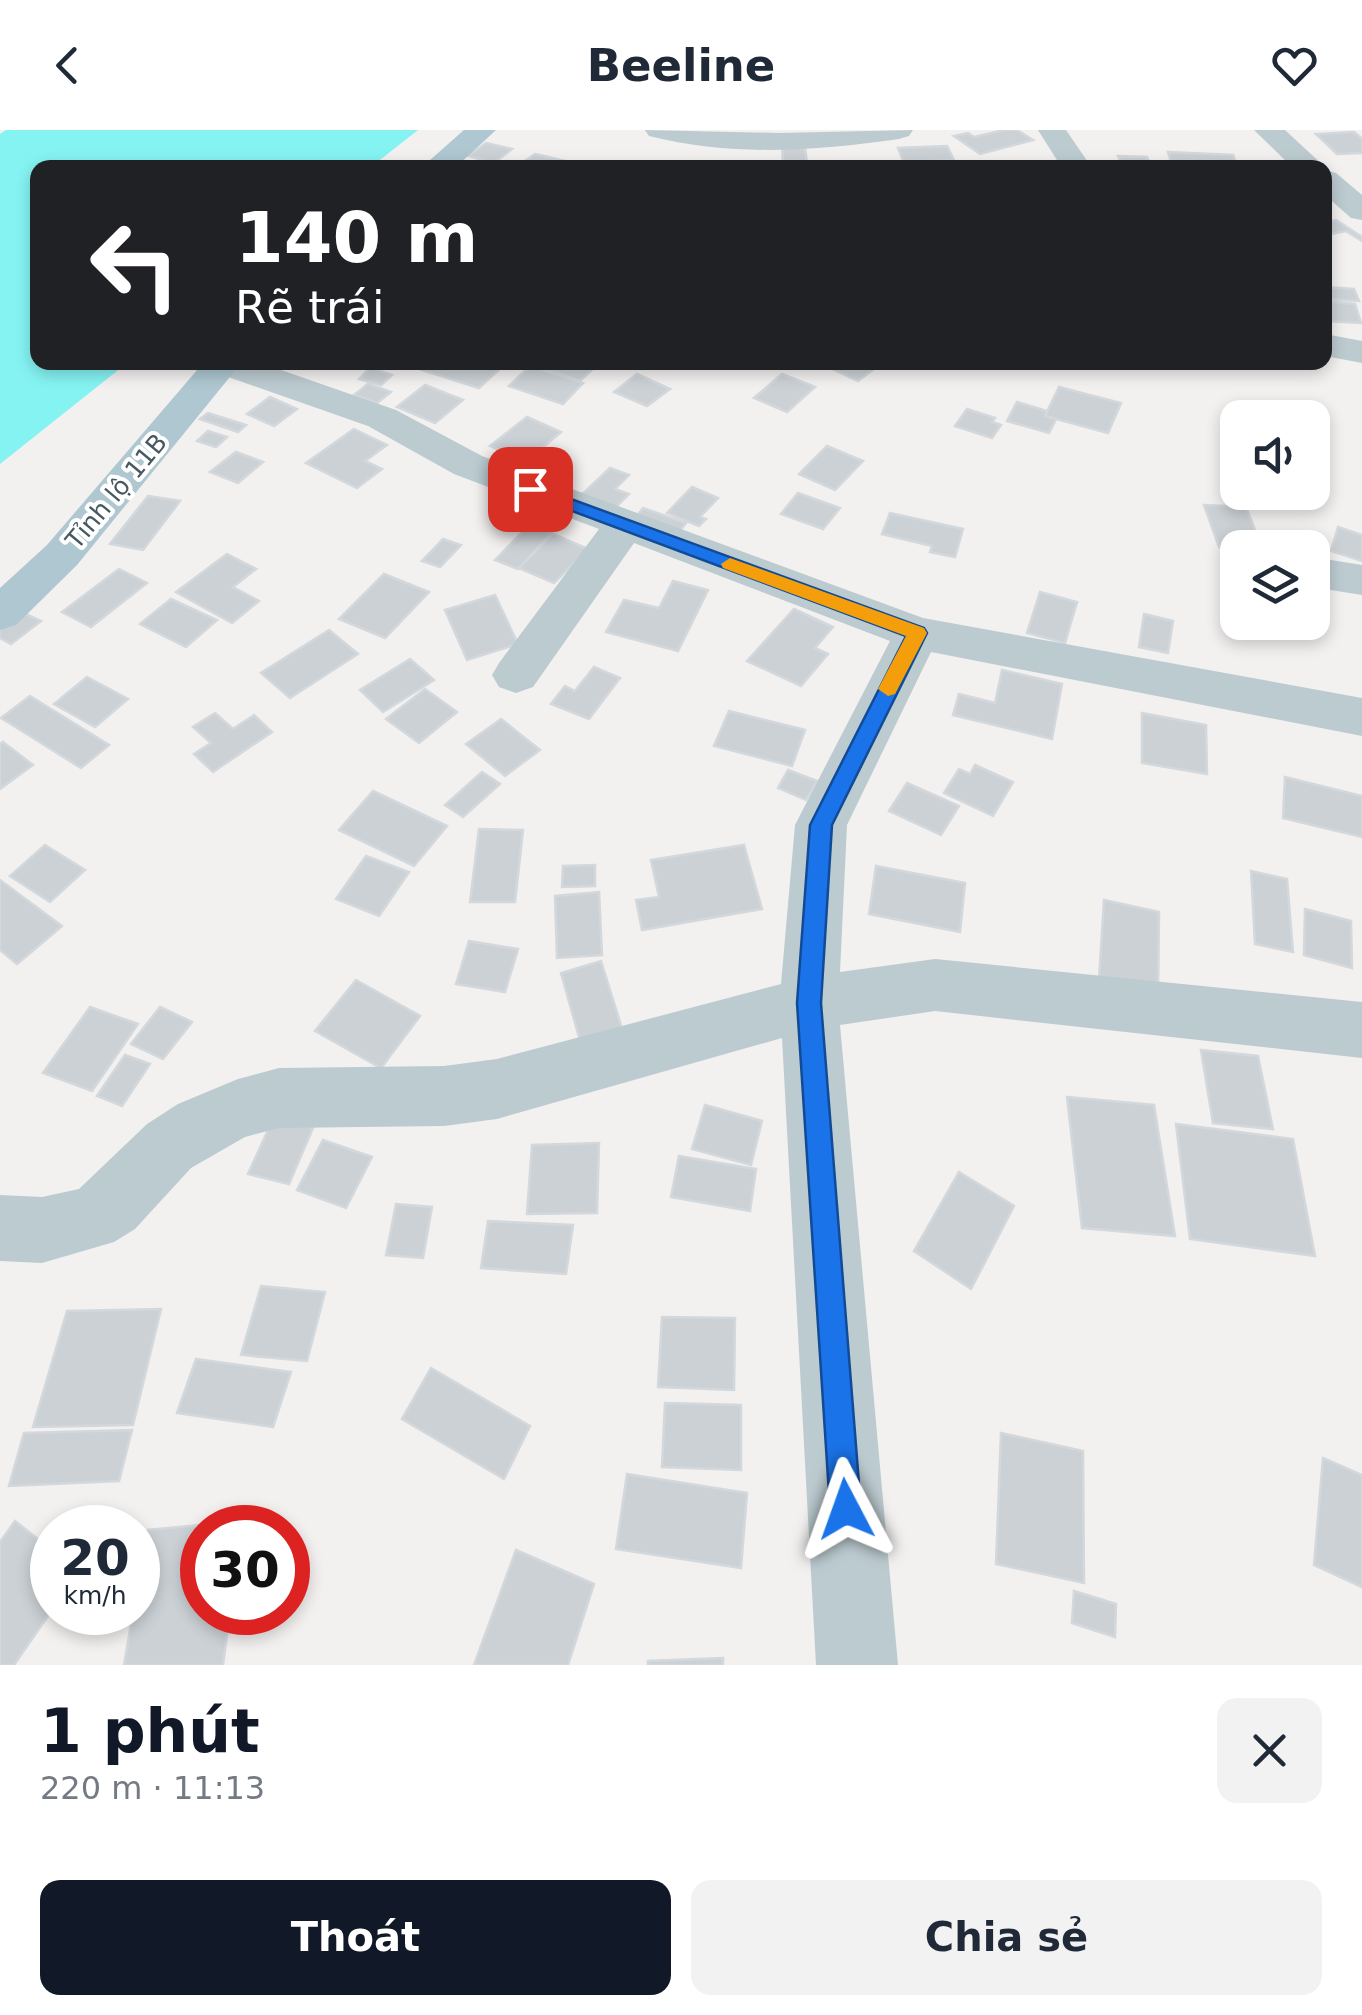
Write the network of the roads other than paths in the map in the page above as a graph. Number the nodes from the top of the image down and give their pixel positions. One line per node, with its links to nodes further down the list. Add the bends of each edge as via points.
1 (482, 130): 6 (main road)
2 (659, 130): 3 (street, via 794,144)
3 (899, 130)
4 (1052, 130): 7 (street)
5 (1268, 130): 8 (street)
6 (446, 160)
7 (1072, 160)
8 (1302, 160)
9 (1332, 185): 10 (street)
10 (1362, 211)
11 (1332, 346): 12 (street)
12 (1362, 352)
13 (218, 370): 18 (main road, Tỉnh lộ 11B, via 62,555)
14 (244, 370): 15 (street, via 382,418 468,464)
15 (624, 526): 19 (street); 20 (street)
16 (1330, 575): 17 (street)
17 (1362, 580)
18 (0, 614)
19 (917, 633): 21 (street); 22 (street, via 821,825)
20 (516, 675)
21 (1362, 717)
22 (809, 1003): 23 (street, via 935,985); 24 (street, via 497,1089 280,1098 238,1109 169,1146 91,1219 42,1230); 25 (street)
23 (1362, 1030)
24 (0, 1228)
25 (857, 1665)

